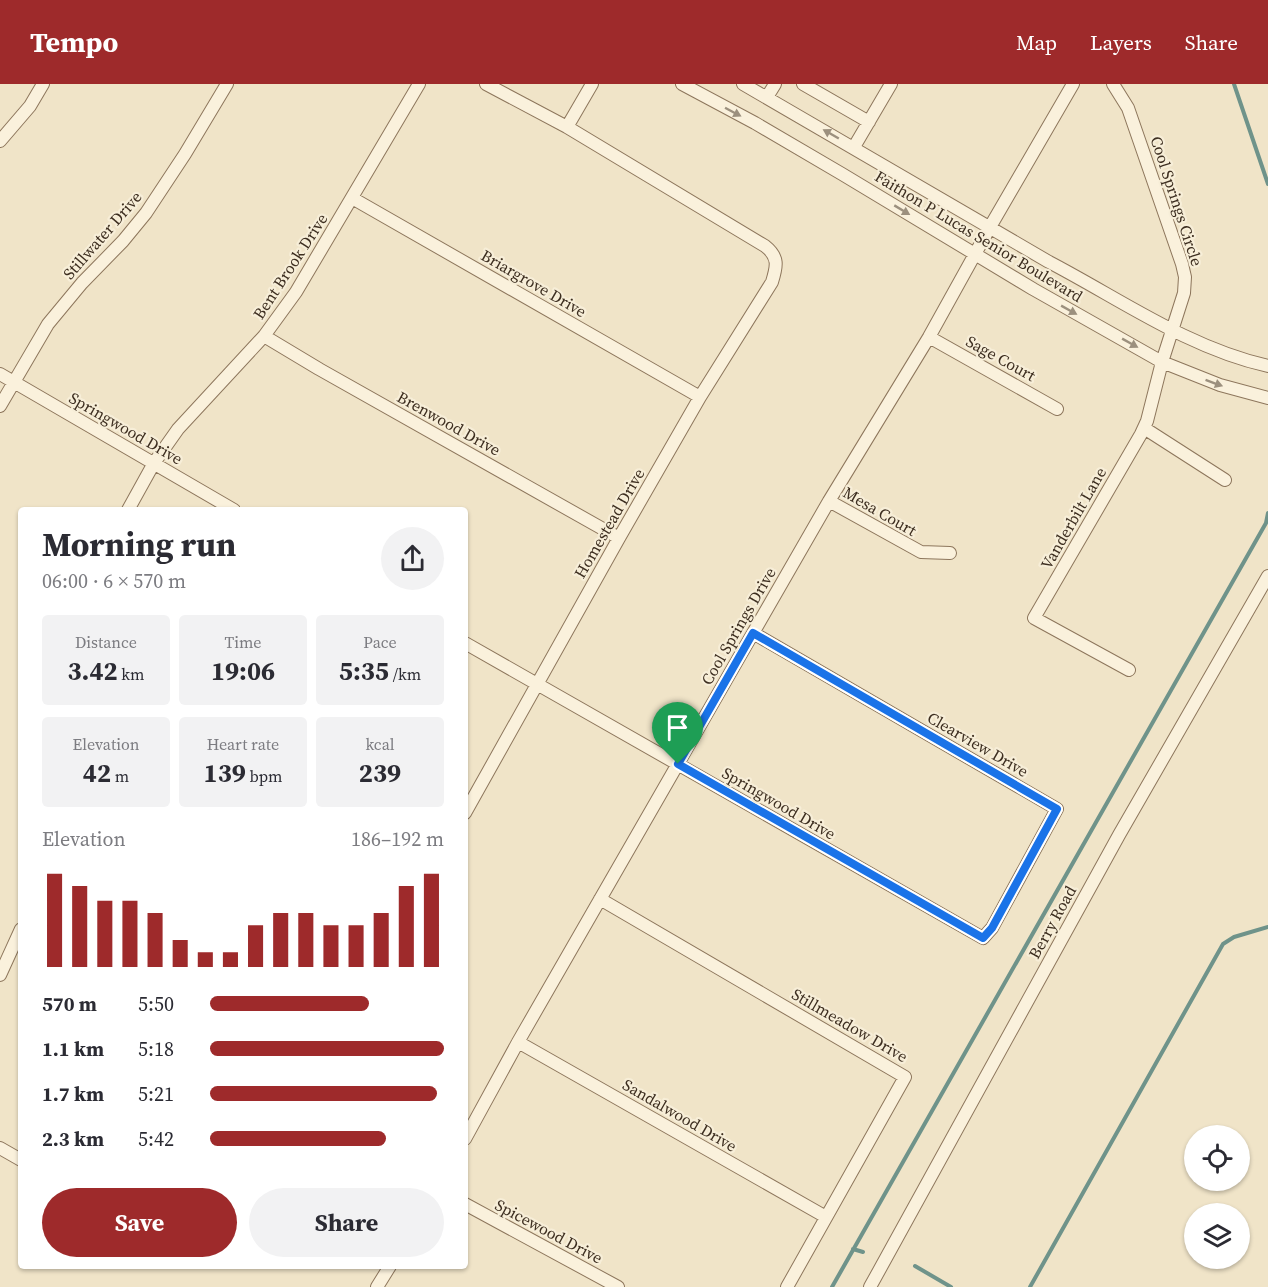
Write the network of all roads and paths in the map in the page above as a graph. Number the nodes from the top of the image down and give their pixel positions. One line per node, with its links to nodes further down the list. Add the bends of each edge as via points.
1 (43, 84): 16 (street)
2 (227, 84): 27 (street, Stillwater Drive, via 146,213 48,324)
3 (419, 84): 18 (street, Bent Brook Drive)
4 (486, 84): 15 (street)
5 (592, 84): 15 (street)
6 (682, 84): 20 (street, Faithon P Lucas Senior Boulevard, one-way to 20)
7 (743, 84): 13 (street, Faithon P Lucas Senior Boulevard)
8 (775, 84): 13 (street)
9 (803, 84): 14 (street)
10 (891, 84): 14 (street)
11 (1073, 84): 19 (street)
12 (1113, 84): 21 (street, Cool Springs Circle, via 1128,108 1182,264 1184,292)
13 (767, 98): 17 (street, Faithon P Lucas Senior Boulevard, one-way to 13)
14 (869, 122): 17 (street)
15 (567, 127): 28 (street, Homestead Drive, via 772,252 776,261 772,282)
16 (0, 141)
17 (854, 147): 19 (street, Faithon P Lucas Senior Boulevard)
18 (352, 198): 22 (street, Bent Brook Drive, via 296,292); 28 (street, Briargrove Drive)
19 (990, 227): 20 (street, Cool Springs Drive); 21 (street, Faithon P Lucas Senior Boulevard)
20 (975, 255): 23 (street, Cool Springs Drive); 24 (street, Faithon P Lucas Senior Boulevard, one-way to 24)
21 (1173, 332): 24 (street, Vanderbilt Lane); 25 (street, Faithon P Lucas Senior Boulevard)
22 (264, 336): 33 (street, Bent Brook Drive, via 178,429); 38 (street, Brenwood Drive)
23 (929, 337): 31 (street, Sage Court); 35 (street, Cool Springs Drive)
24 (1162, 362): 29 (street, Faithon P Lucas Senior Boulevard, one-way to 29, via 1220,385); 32 (street, Vanderbilt Lane)
25 (1268, 366)
26 (0, 374): 27 (street, Springwood Drive)
27 (13, 382): 30 (street, Stillwater Drive); 33 (street, Springwood Drive)
28 (700, 398): 38 (street, Homestead Drive)
29 (1268, 398)
30 (0, 406)
31 (1058, 409)
32 (1144, 428): 34 (street); 43 (street, Vanderbilt Lane, via 1034,618)
33 (154, 463): 36 (street, Bent Brook Drive); 37 (street, Springwood Drive)
34 (1225, 480)
35 (829, 501): 39 (street, Mesa Court, via 921,552); 41 (street, Cool Springs Drive)
36 (130, 507)
37 (229, 507)
38 (619, 538): 44 (street, Homestead Drive)
39 (950, 553)
40 (1268, 576): 61 (street, Berry Road, via 1119,835)
41 (753, 633): 45 (street, Cool Springs Drive); 49 (street, Clearview Drive, via 1057,809)
42 (468, 645): 44 (street, Springwood Drive)
43 (1129, 670)
44 (537, 684): 45 (street, Springwood Drive); 46 (street, Homestead Drive)
45 (678, 764): 47 (street, Cool Springs Drive); 49 (street, Springwood Drive)
46 (468, 808)
47 (600, 899): 51 (street, Cool Springs Drive); 56 (street, Stillmeadow Drive, via 905,1077)
48 (18, 936): 50 (street)
49 (983, 938)
50 (0, 975)
51 (518, 1042): 52 (street, Cool Springs Drive); 56 (street, Sandalwood Drive)
52 (468, 1133)
53 (0, 1148): 54 (street)
54 (18, 1158)
55 (468, 1206): 59 (street, Spicewood Drive)
56 (826, 1217): 60 (street, Stillmeadow Drive)
57 (388, 1269): 58 (street)
58 (377, 1287)
59 (618, 1287)
60 (787, 1287)
61 (870, 1287)

